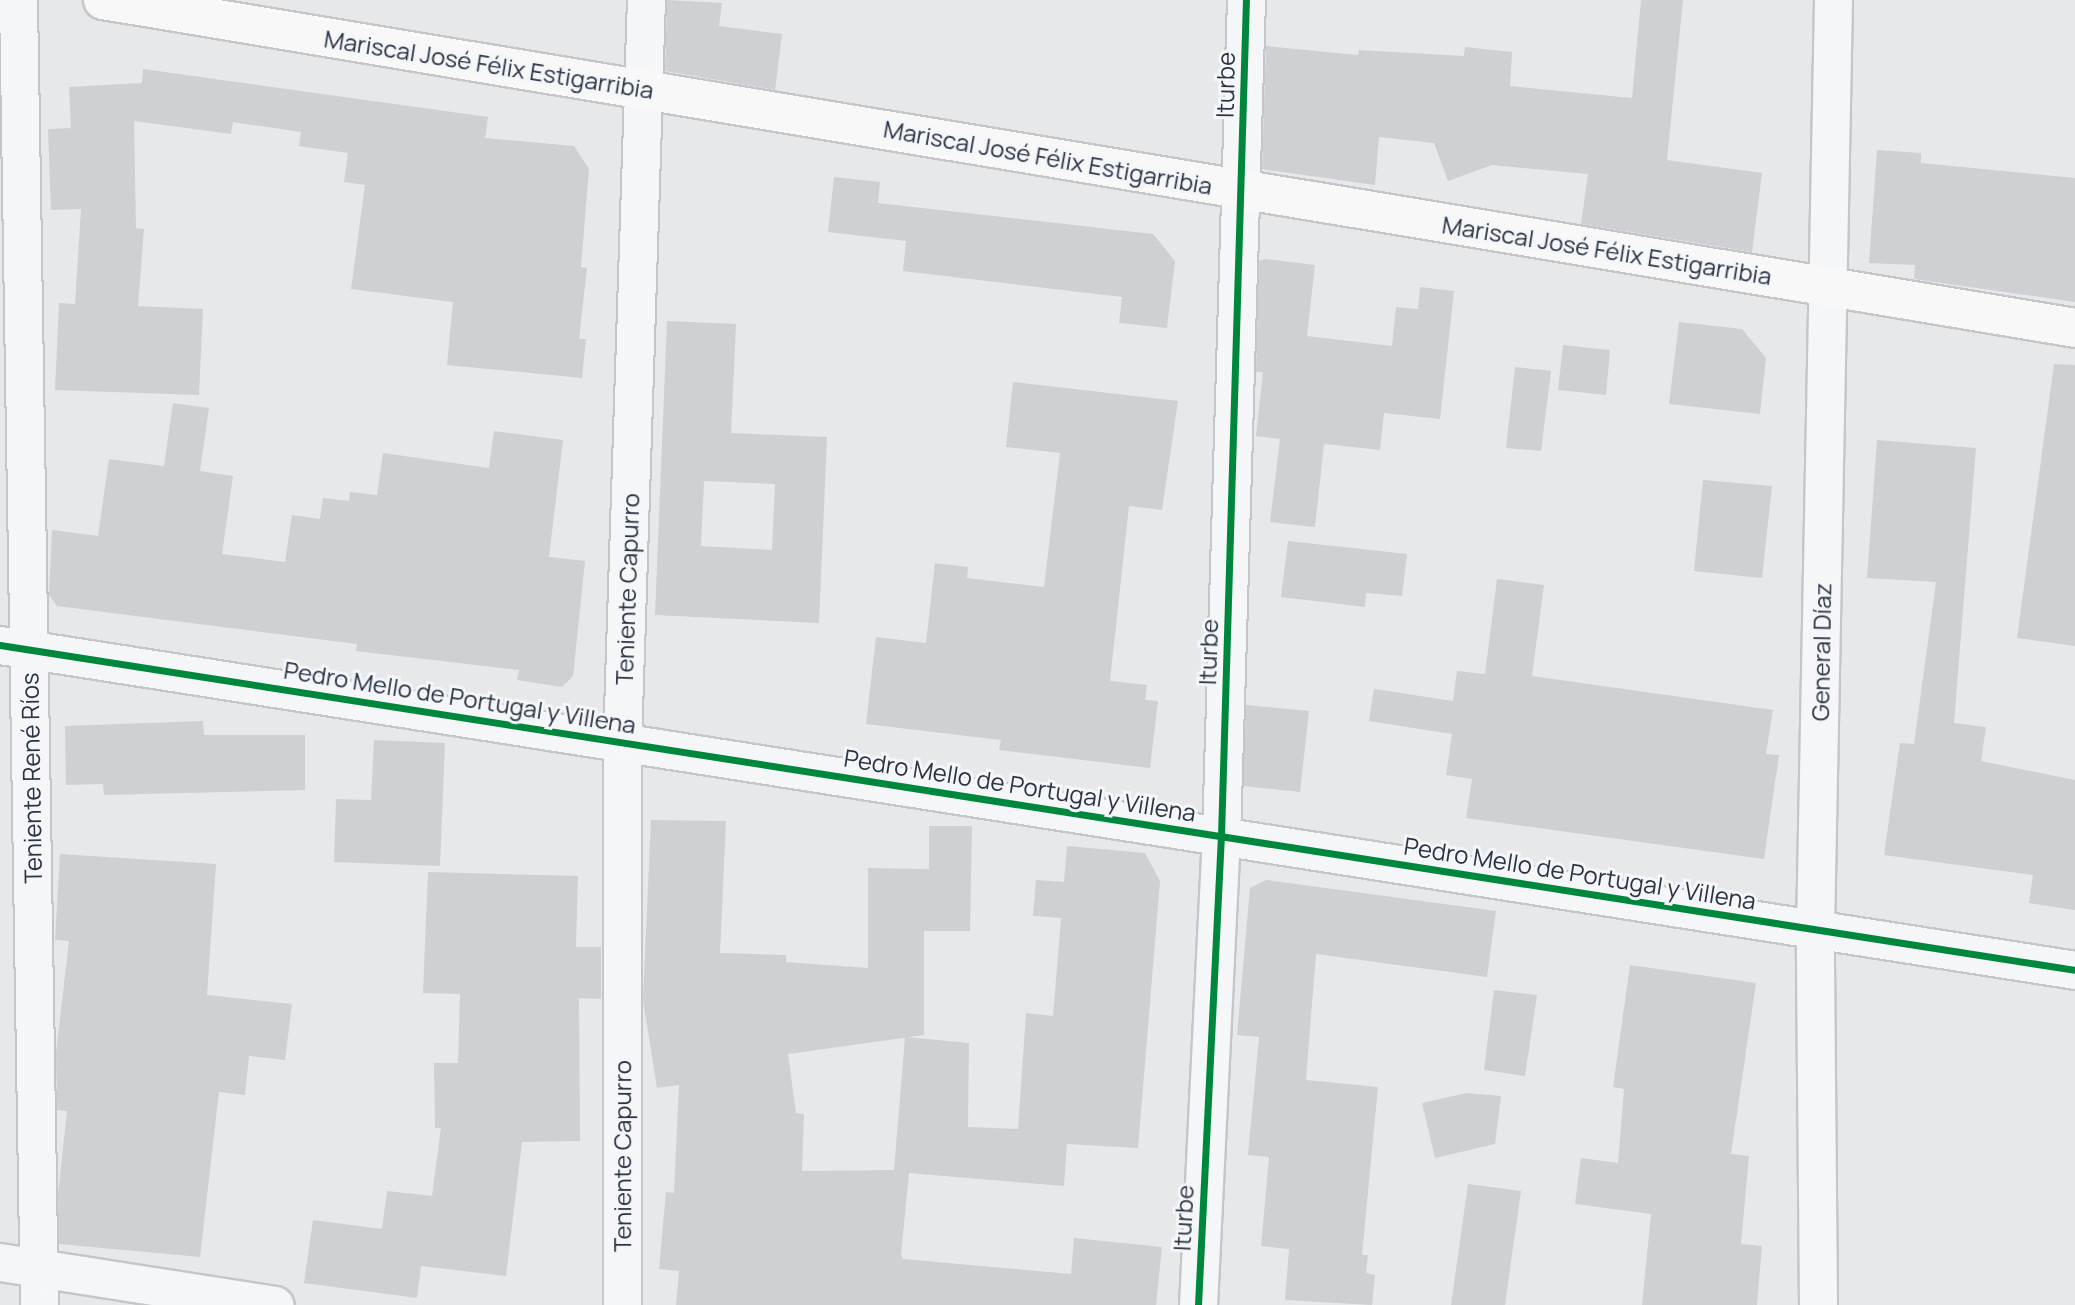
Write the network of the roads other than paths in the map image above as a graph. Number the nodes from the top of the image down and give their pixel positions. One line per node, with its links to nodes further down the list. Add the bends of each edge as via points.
1 (18, 0): 10 (street, Teniente René Ríos)
2 (103, 0): 6 (main road, Mariscal José Félix Estigarribia)
3 (646, 0): 6 (street, Teniente Capurro)
4 (1246, 0): 7 (street, Iturbe)
5 (1833, 0): 8 (street, General Díaz)
6 (643, 90): 7 (main road, Mariscal José Félix Estigarribia); 11 (street, Teniente Capurro)
7 (1241, 190): 8 (main road, Mariscal José Félix Estigarribia); 12 (street, Iturbe)
8 (1828, 287): 9 (main road, Mariscal José Félix Estigarribia); 13 (street, General Díaz)
9 (2075, 328)
10 (14, 647): 11 (street, Pedro Mello de Portugal y Villena); 16 (street, Teniente René Ríos)
11 (622, 742): 12 (street, Pedro Mello de Portugal y Villena); 19 (street, Teniente Capurro)
12 (1221, 836): 13 (street, Pedro Mello de Portugal y Villena); 20 (street, Iturbe)
13 (1815, 930): 14 (street, Pedro Mello de Portugal y Villena); 21 (street, General Díaz)
14 (2075, 970)
15 (0, 1262): 16 (street)
16 (38, 1269): 17 (street, Teniente René Ríos); 18 (street)
17 (39, 1305)
18 (275, 1305)
19 (622, 1305)
20 (1198, 1305)
21 (1818, 1305)

